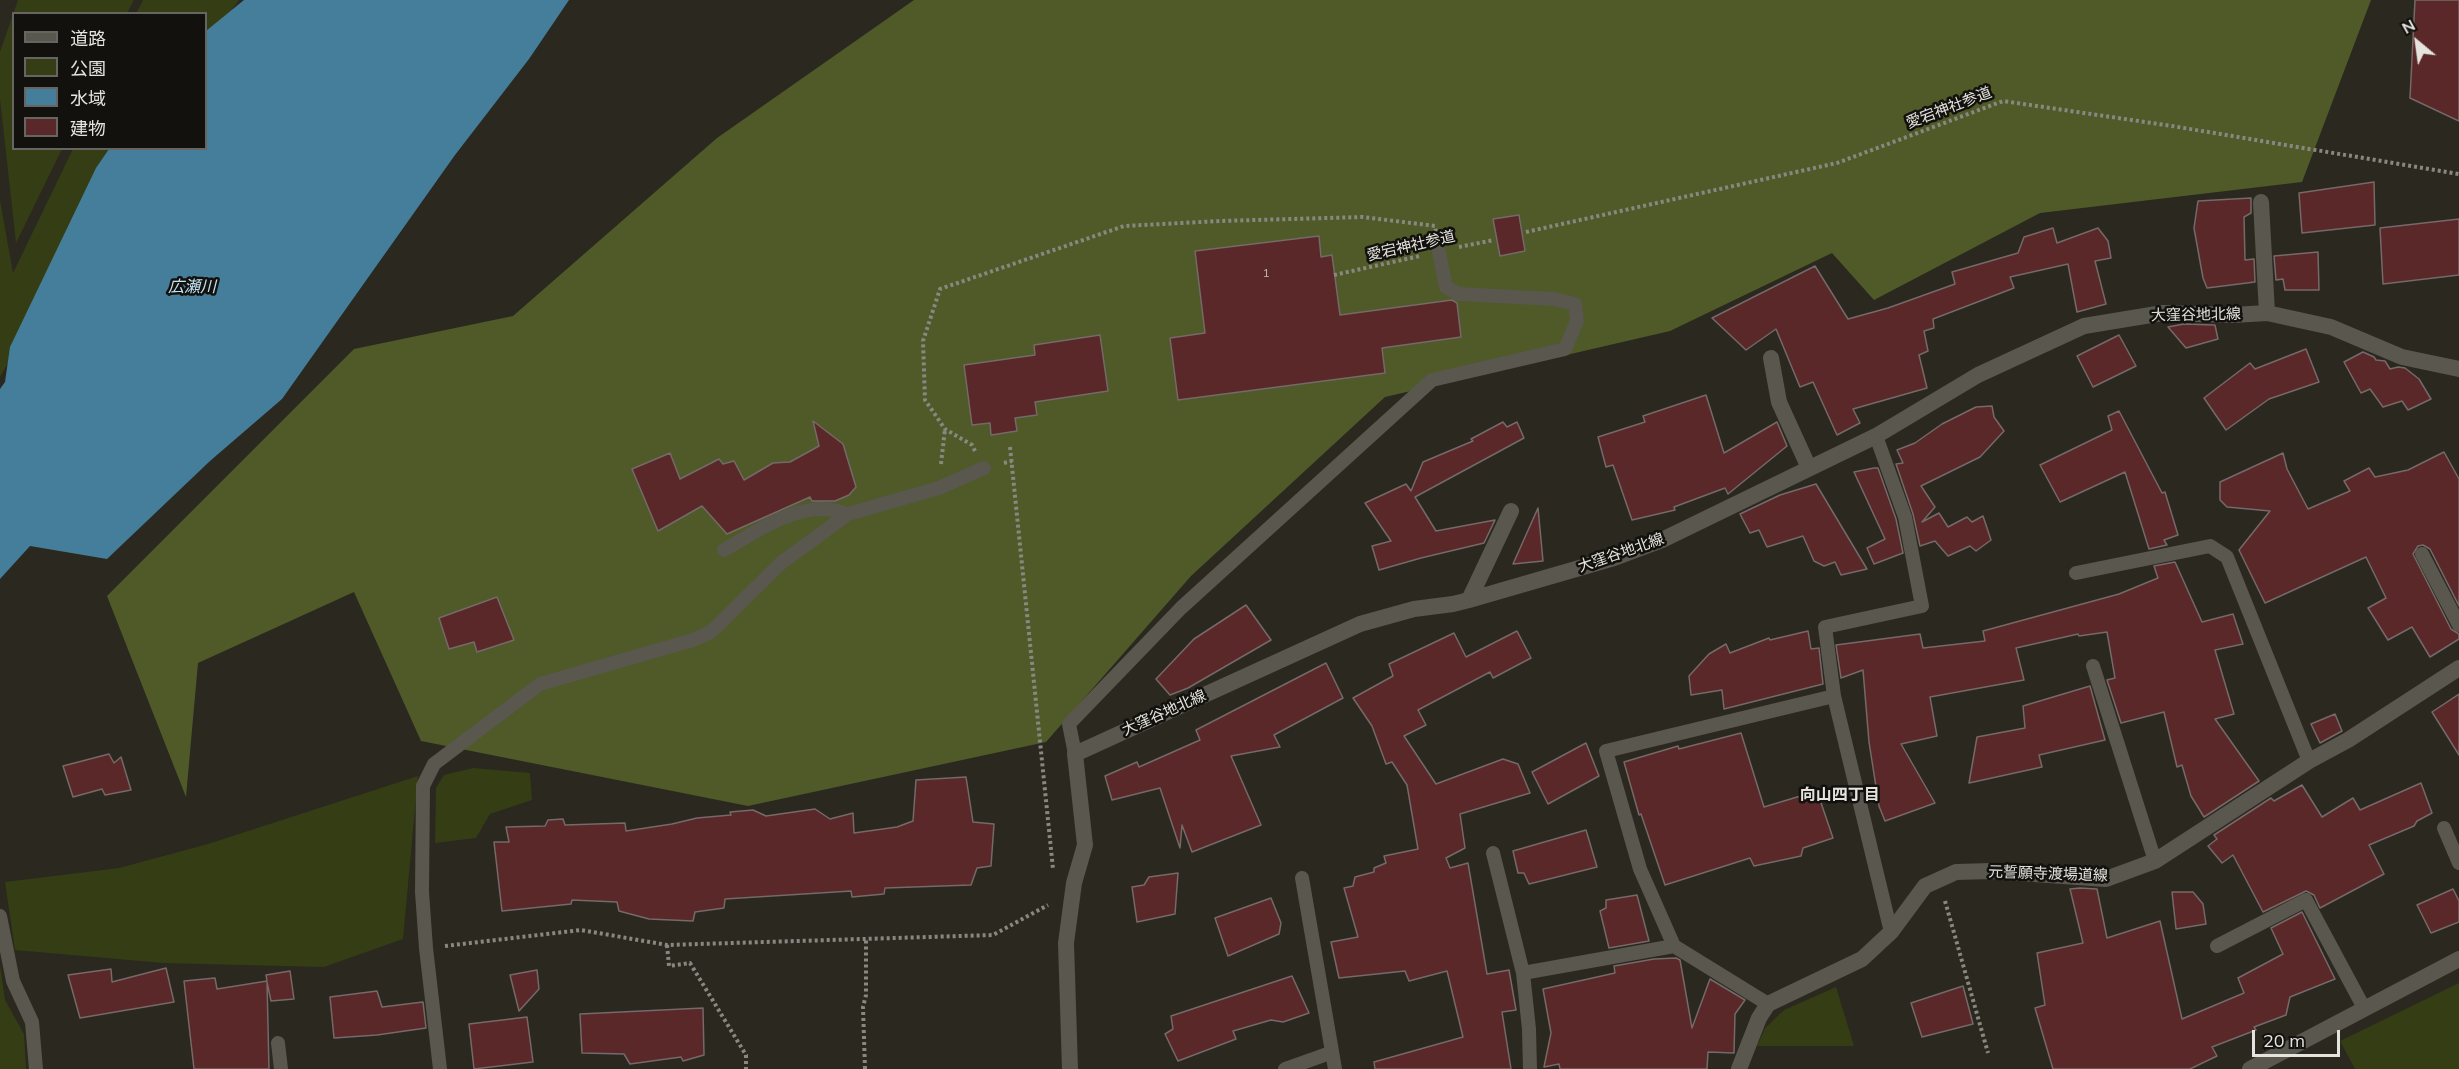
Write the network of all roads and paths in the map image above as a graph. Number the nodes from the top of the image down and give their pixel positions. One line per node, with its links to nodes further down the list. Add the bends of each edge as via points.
1 (2459, 174): 3 (path, 愛宕神社参道, via 2003,101 1837,163)
2 (2261, 202): 7 (street)
3 (1526, 232)
4 (1494, 240): 5 (path, 愛宕神社参道)
5 (1439, 252): 6 (path, 愛宕神社参道); 10 (path, via 1436,226 1363,217 1124,226 940,289 923,341 925,400); 26 (lane, via 1446,287 1459,294 1554,298 1575,304 1577,321 1565,349 1432,380 1181,608 1069,724)
6 (1334, 275)
7 (2267, 313): 9 (street, 大窪谷地北線, via 2331,327 2402,357); 11 (street, 大窪谷地北線, via 2163,313 2084,326 1978,375)
8 (1771, 358): 15 (street, via 1779,402)
9 (2459, 369)
10 (945, 429): 13 (path); 14 (path, via 972,445)
11 (1876, 436): 15 (street, 大窪谷地北線); 25 (lane, via 1905,517 1922,606 1825,627)
12 (1010, 447): 33 (path)
13 (941, 464)
14 (984, 468): 17 (lane, via 939,488)
15 (1809, 468): 21 (street, 大窪谷地北線, via 1662,540)
16 (1511, 511): 21 (street)
17 (848, 514): 18 (lane, via 825,509 801,512); 42 (lane, via 781,563 711,632 540,684 434,764 423,786)
18 (724, 550)
19 (2422, 554): 22 (lane)
20 (2076, 573): 27 (lane, via 2210,546 2227,557)
21 (1469, 600): 26 (street, 大窪谷地北線, via 1414,609 1360,624)
22 (2459, 626)
23 (2093, 666): 30 (lane)
24 (2459, 668): 27 (street, 元誓願寺渡場道線)
25 (1834, 696): 37 (lane); 40 (lane, via 1606,751 1640,869)
26 (1075, 754): 55 (street, via 1085,845 1074,883 1066,943)
27 (2309, 761): 30 (street, 元誓願寺渡場道線)
28 (2444, 828): 31 (lane)
29 (1493, 853): 44 (lane)
30 (2155, 861): 34 (street, 元誓願寺渡場道線, via 2106,879 1991,871 1956,872)
31 (2459, 863)
32 (1302, 878): 48 (lane)
33 (1054, 879)
34 (1939, 880): 37 (street, 元誓願寺渡場道線, via 1925,886); 49 (path)
35 (1057, 900): 38 (path, via 993,935)
36 (0, 916): 50 (lane, via 13,981 32,1022)
37 (1891, 932): 45 (street, 元誓願寺渡場道線, via 1863,959)
38 (866, 938): 39 (path); 54 (path)
39 (667, 945): 42 (path, via 581,930); 53 (path, via 669,966 690,963 746,1055)
40 (1674, 946): 44 (lane); 45 (lane)
41 (2217, 946): 46 (lane, via 2306,900)
42 (426, 948): 52 (lane)
43 (2459, 959): 46 (street)
44 (1523, 973): 58 (lane)
45 (1768, 1004): 59 (street)
46 (2364, 1008): 60 (street)
47 (278, 1043): 51 (lane)
48 (1330, 1053): 56 (lane); 57 (lane)
49 (1988, 1053)
50 (36, 1069)
51 (281, 1069)
52 (440, 1069)
53 (746, 1069)
54 (865, 1069)
55 (1070, 1069)
56 (1285, 1069)
57 (1335, 1069)
58 (1530, 1069)
59 (1739, 1069)
60 (2250, 1069)

